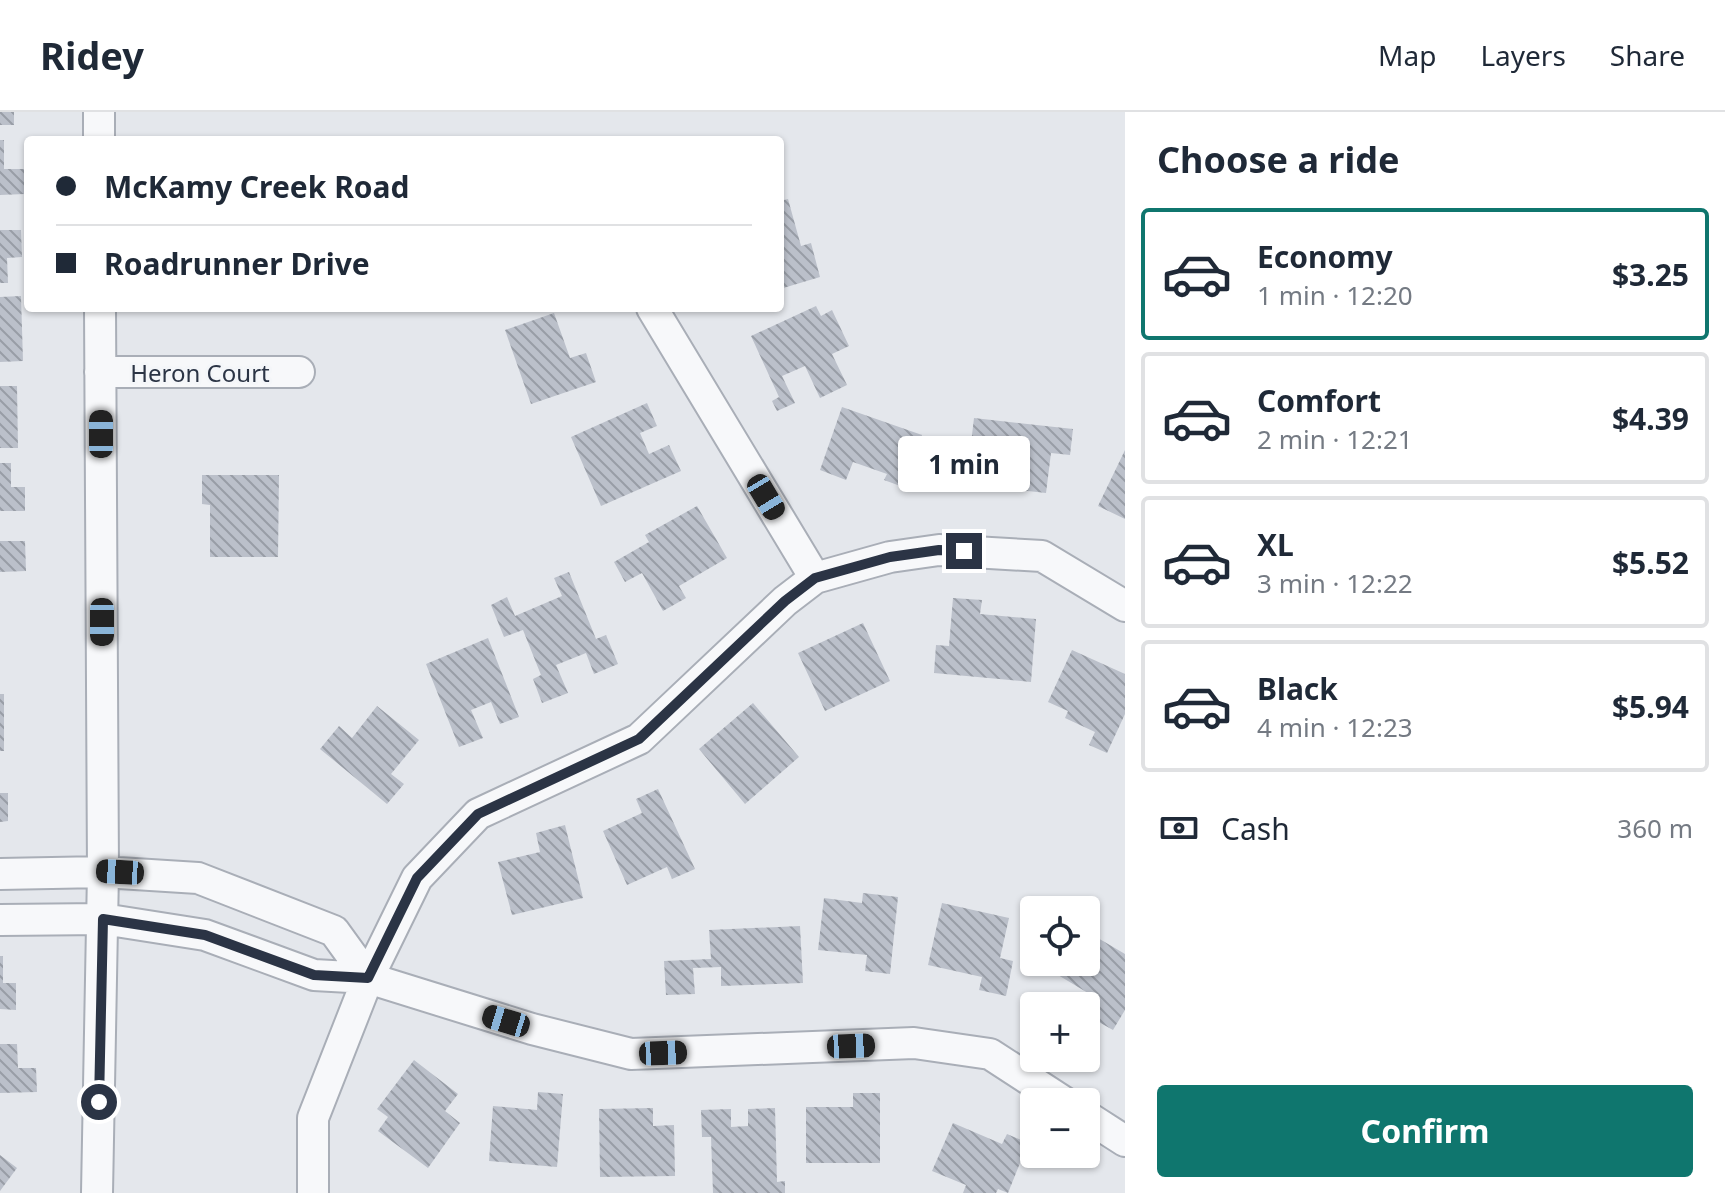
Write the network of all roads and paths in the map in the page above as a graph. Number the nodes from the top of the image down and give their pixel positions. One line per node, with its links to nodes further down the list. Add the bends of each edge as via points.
1 (99, 112): 2 (street)
2 (99, 136)
3 (100, 312): 5 (street)
4 (654, 312): 7 (street)
5 (100, 372): 6 (street, Heron Court); 9 (street)
6 (299, 372)
7 (815, 578): 8 (street, via 939,550 1042,556); 13 (street, via 639,739 478,814 417,878)
8 (1125, 606)
9 (103, 872): 10 (street); 11 (street); 13 (street, via 198,878 334,931)
10 (0, 874)
11 (103, 919): 12 (street); 13 (street, via 205,935 314,975); 17 (street)
12 (0, 920)
13 (368, 978): 14 (street, via 631,1054 914,1043 990,1054); 18 (street, via 313,1118)
14 (1042, 1088)
15 (1100, 1125): 16 (street)
16 (1125, 1141)
17 (97, 1193)
18 (313, 1193)

